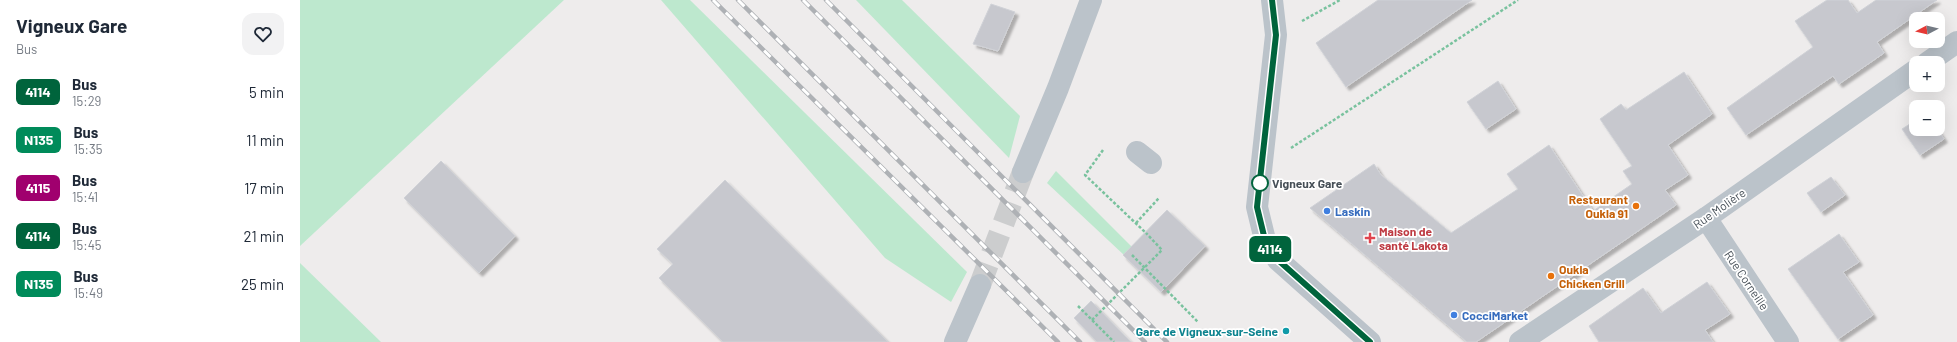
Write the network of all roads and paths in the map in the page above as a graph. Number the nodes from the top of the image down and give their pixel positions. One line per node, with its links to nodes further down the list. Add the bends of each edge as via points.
1 (1090, 0): 11 (street, via 1058,88)
2 (1272, 0): 23 (street, via 1276,35 1257,207 1265,240 1278,260)
3 (1340, 0): 5 (path)
4 (1518, 0): 10 (path)
5 (1302, 21)
6 (1957, 42): 7 (street)
7 (1937, 56)
8 (1909, 75): 13 (street, Rue Molière)
9 (1103, 150): 14 (path, via 1084,175)
10 (1287, 151)
11 (1023, 172)
12 (1160, 198): 14 (path)
13 (1706, 218): 24 (street, Rue Molière); 25 (street, Rue Corneille)
14 (1136, 223): 16 (path, via 1162,250)
15 (1132, 255): 16 (path)
16 (1145, 267): 19 (path); 20 (path)
17 (980, 285): 21 (street)
18 (1078, 306): 19 (path)
19 (1092, 320): 22 (path)
20 (1198, 322)
21 (955, 342)
22 (1114, 342)
23 (1370, 342)
24 (1520, 342)
25 (1788, 342)

